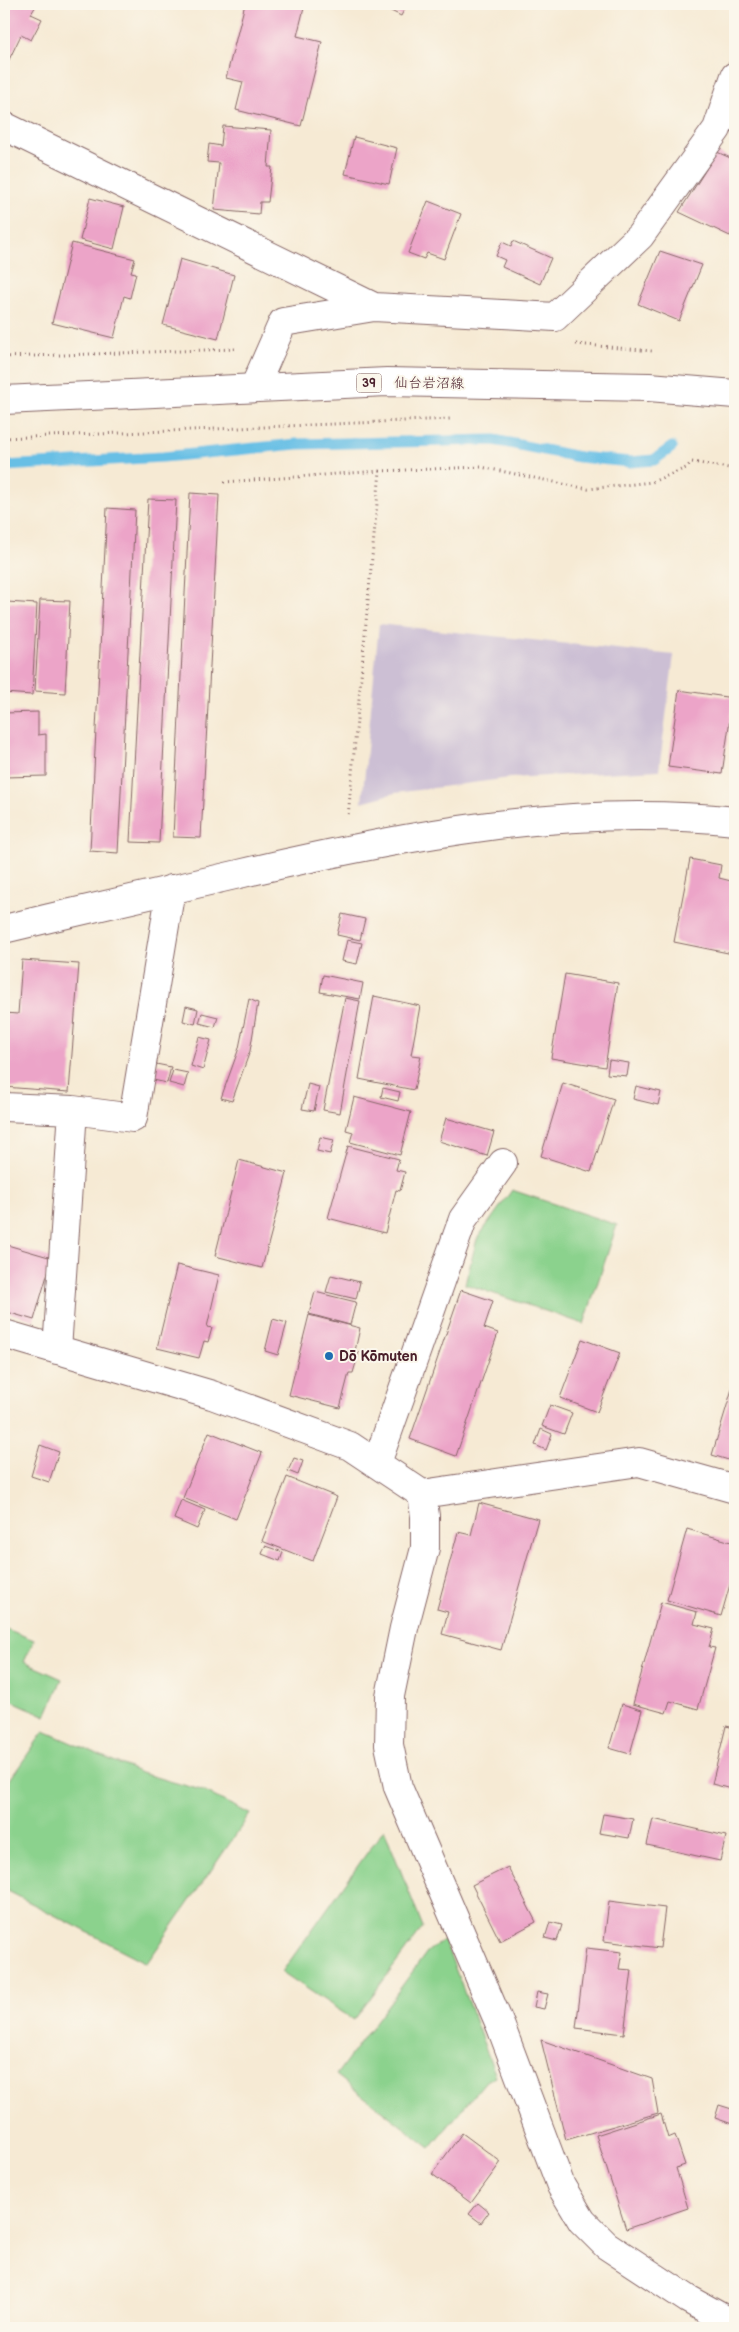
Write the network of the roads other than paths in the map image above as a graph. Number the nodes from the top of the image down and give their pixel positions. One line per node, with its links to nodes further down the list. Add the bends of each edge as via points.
1 (735, 76): 3 (street, via 717,130 640,236 555,317)
2 (4, 126): 3 (street)
3 (374, 307): 4 (street, via 283,322)
4 (254, 388): 5 (street, 仙台岩沼線 / 39, via 387,382 649,387); 6 (street, 仙台岩沼線 / 39)
5 (735, 394)
6 (4, 400)
7 (735, 822): 8 (street, via 688,816 574,817 422,835)
8 (171, 889): 9 (street); 11 (street, via 133,1118)
9 (4, 929)
10 (4, 1107): 11 (street)
11 (73, 1110): 14 (street)
12 (504, 1163): 15 (street, via 464,1220)
13 (4, 1334): 14 (street)
14 (57, 1350): 15 (street, via 212,1395 350,1446)
15 (377, 1463): 17 (street)
16 (735, 1489): 17 (street, via 639,1462)
17 (422, 1494): 18 (street, via 426,1516 425,1548 390,1696 389,1745 398,1787 500,2028 561,2186 582,2221 606,2245)
18 (735, 2326)

